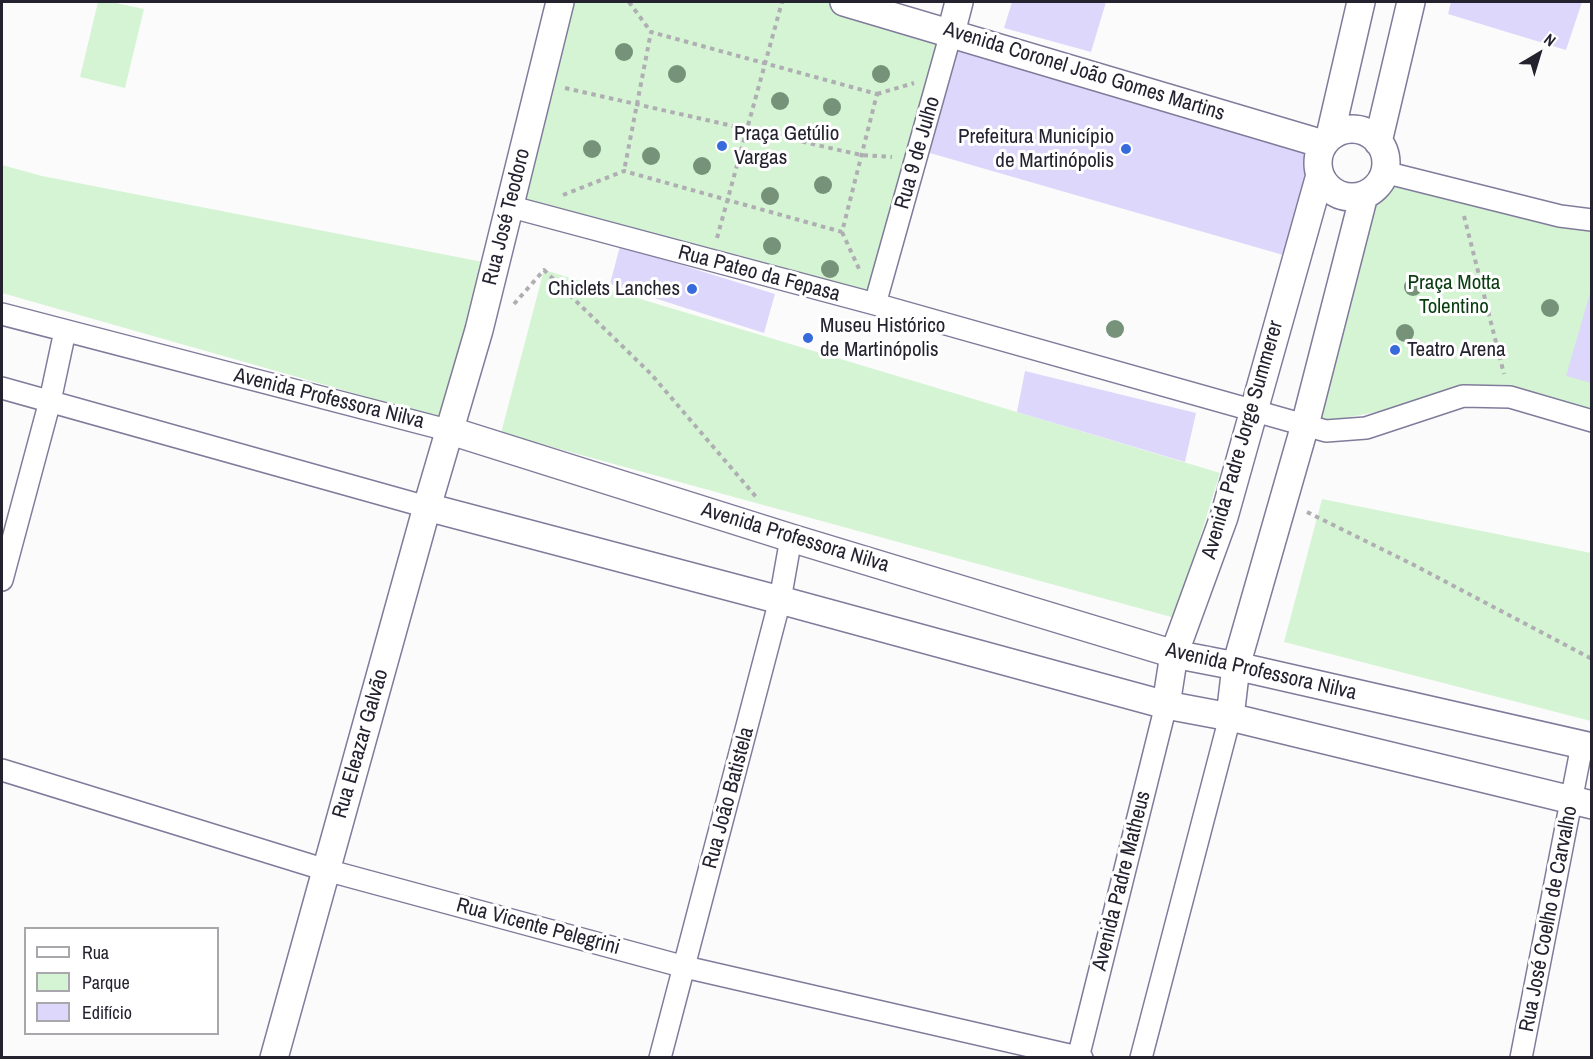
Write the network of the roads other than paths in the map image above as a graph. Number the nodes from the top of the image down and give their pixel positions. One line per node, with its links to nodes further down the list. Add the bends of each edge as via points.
1 (560, 2): 12 (street, Rua José Teodoro)
2 (844, 2): 6 (street, Avenida Coronel João Gomes Martins)
3 (959, 2): 6 (street, Rua 9 de Julho)
4 (1361, 2): 7 (street)
5 (1411, 2): 8 (street)
6 (951, 33): 7 (street, Avenida Coronel João Gomes Martins); 14 (street, Rua 9 de Julho)
7 (1327, 140): 8 (street, via 1350,129 1370,134); 10 (street, via 1318,164)
8 (1378, 142): 9 (street, via 1384,151)
9 (1384, 172): 11 (street, via 1380,182); 13 (street, via 1560,216)
10 (1320, 174): 11 (street, via 1325,184 1342,196); 19 (street, Avenida Padre Jorge Summerer)
11 (1364, 195): 21 (street)
12 (517, 208): 14 (street, Rua Pateo da Fepasa); 22 (street, Rua José Teodoro)
13 (1592, 220)
14 (875, 304): 19 (street, Rua Pateo da Fepasa)
15 (2, 314): 16 (street, Avenida Professora Nilva)
16 (65, 332): 18 (street); 22 (street, Avenida Professora Nilva)
17 (2, 388): 18 (street)
18 (50, 401): 23 (street); 25 (street)
19 (1253, 411): 21 (street, Rua Pateo da Fepasa); 27 (street, Avenida Padre Jorge Summerer, via 1224,517)
20 (1592, 421): 21 (street, Rua Pateo da Fepasa, via 1510,397 1463,396 1366,428 1326,431)
21 (1305, 425): 28 (street)
22 (451, 431): 23 (street, Rua Eleazar Galvão); 24 (street, Avenida Professora Nilva)
23 (427, 507): 26 (street); 34 (street, Rua Eleazar Galvão)
24 (791, 538): 26 (street, Rua João Batistela); 27 (street, Avenida Professora Nilva)
25 (2, 580)
26 (780, 600): 29 (street); 35 (street, Rua João Batistela)
27 (1174, 654): 28 (street, Avenida Professora Nilva); 29 (street, Avenida Padre Jorge Summerer)
28 (1236, 666): 30 (street); 31 (street, Avenida Professora Nilva)
29 (1166, 705): 30 (street); 36 (street, Avenida Padre Matheus)
30 (1230, 717): 33 (street); 39 (street)
31 (1587, 746): 33 (street, Rua José Coelho de Carvalho)
32 (2, 770): 34 (street, Rua Vicente Pelegrini)
33 (1582, 803): 40 (street, Rua José Coelho de Carvalho)
34 (326, 870): 35 (street, Rua Vicente Pelegrini); 37 (street, Rua Eleazar Galvão)
35 (685, 967): 36 (street, Rua Vicente Pelegrini); 38 (street, Rua João Batistela)
36 (1079, 1057)
37 (274, 1058)
38 (660, 1058)
39 (1141, 1058)
40 (1521, 1058)

